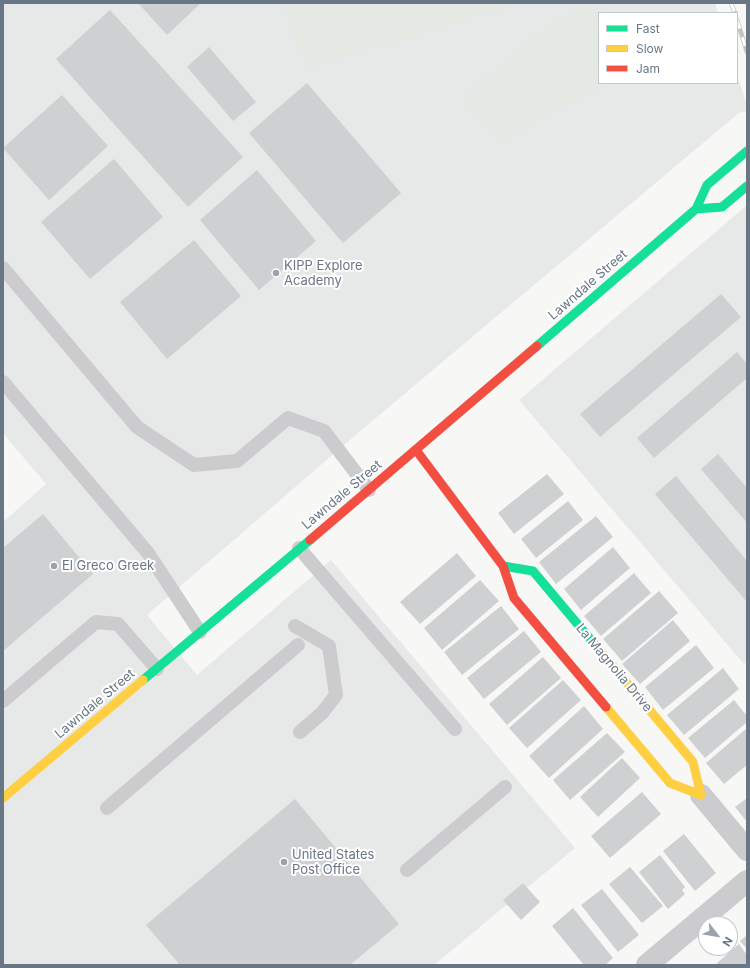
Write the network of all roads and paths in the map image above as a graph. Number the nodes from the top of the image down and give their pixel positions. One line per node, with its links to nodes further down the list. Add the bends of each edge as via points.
1 (747, 151): 3 (main road, Lawndale Street, via 707,184)
2 (747, 186): 3 (main road, via 722,207)
3 (696, 209): 6 (main road, Lawndale Street)
4 (3, 268): 7 (lane, via 137,427 194,465 237,461 288,418 324,431)
5 (3, 382): 11 (lane, via 148,553)
6 (416, 450): 7 (main road, Lawndale Street); 9 (main road, La Magnolia Drive)
7 (369, 490): 8 (main road, Lawndale Street)
8 (299, 548): 11 (main road, Lawndale Street); 15 (lane)
9 (503, 566): 19 (main road, La Magnolia Drive, via 514,598 670,783); 19 (main road, La Magnolia Drive, via 533,571 693,762)
10 (295, 626): 16 (lane, via 329,646 336,694 322,713)
11 (200, 632): 13 (main road, Lawndale Street)
12 (298, 645): 20 (lane)
13 (157, 668): 14 (lane, via 118,624 96,622); 18 (main road, Lawndale Street)
14 (3, 701)
15 (455, 729)
16 (300, 732)
17 (504, 787): 22 (lane)
18 (5, 792)
19 (701, 795): 21 (street, La Magnolia Drive)
20 (107, 808)
21 (747, 850)
22 (407, 870)
23 (747, 881): 24 (street)
24 (647, 965)

